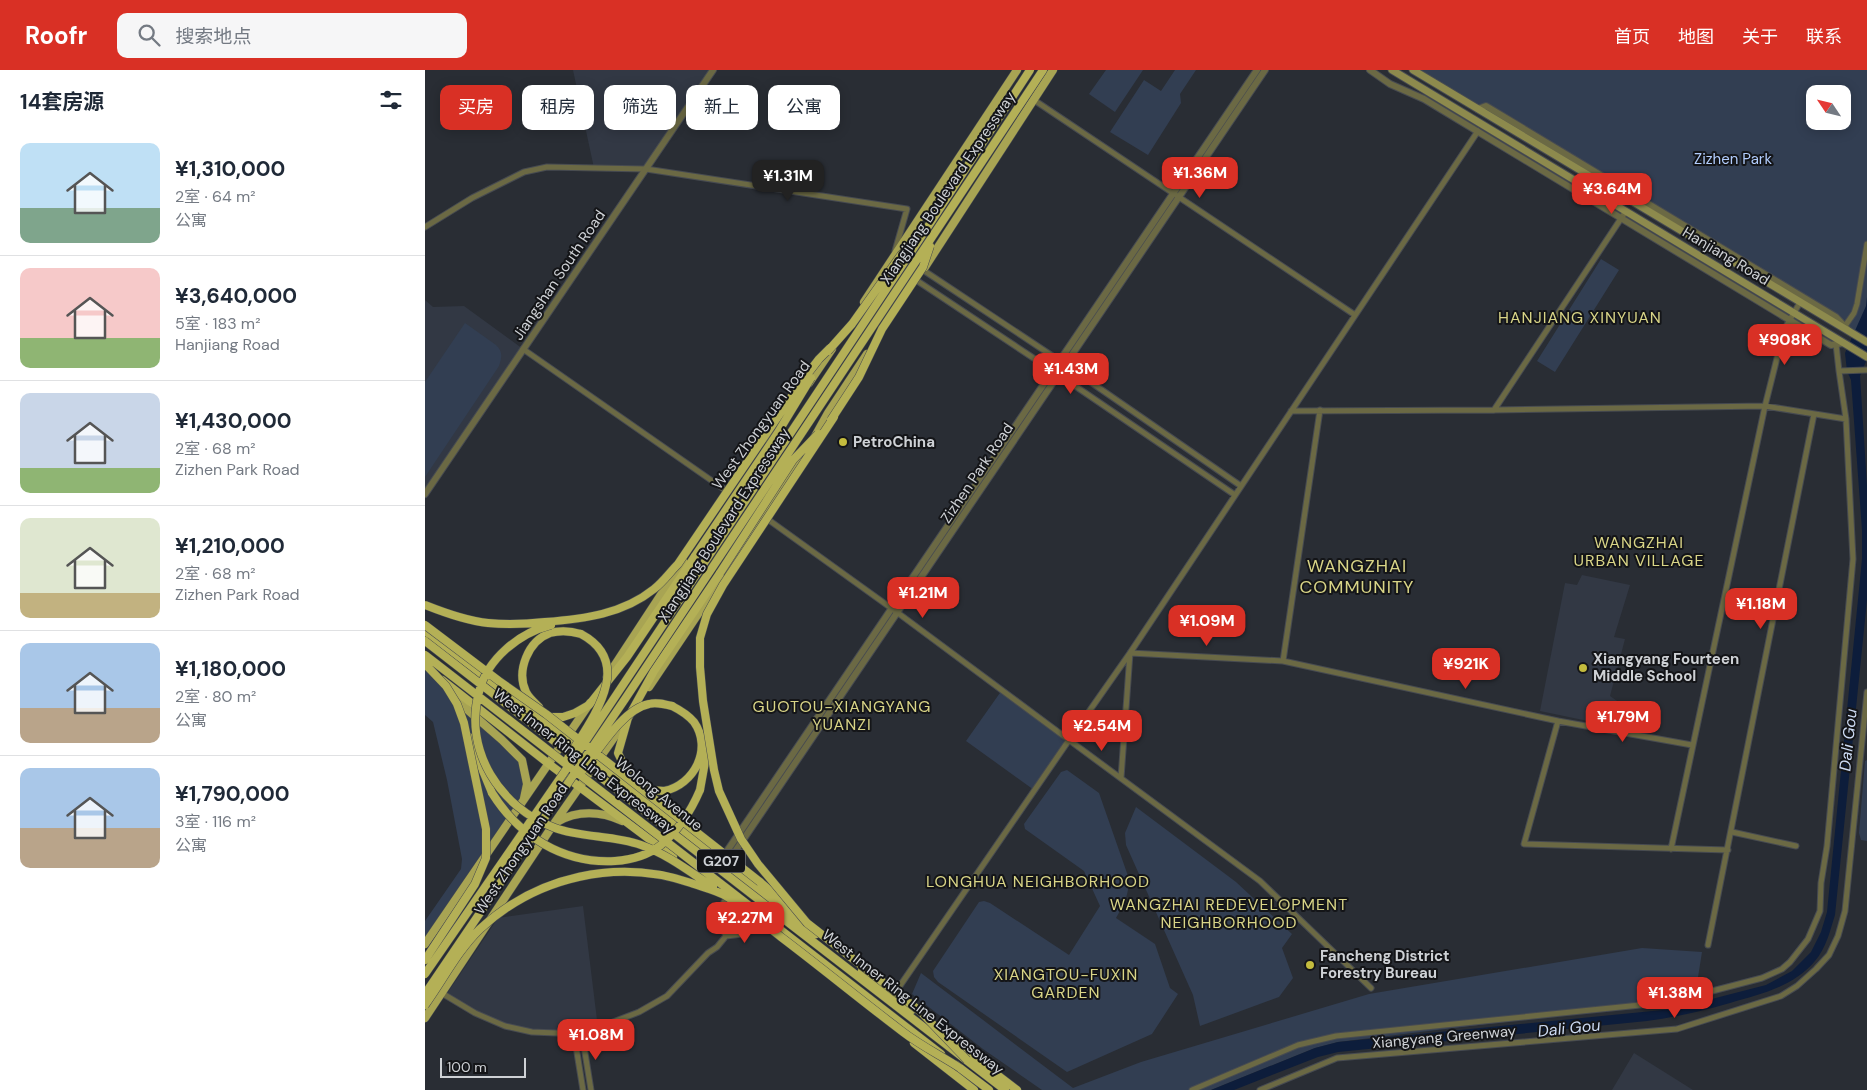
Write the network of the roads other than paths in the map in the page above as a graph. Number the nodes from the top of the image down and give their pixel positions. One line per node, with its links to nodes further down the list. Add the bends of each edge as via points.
1 (713, 70): 13 (street, Jiangshan South Road)
2 (1017, 70): 21 (main road, West Zhongyuan Road)
3 (1030, 70): 18 (highway, Xiangjiang Boulevard Expressway, bridge)
4 (1043, 70): 19 (highway, Xiangjiang Boulevard Expressway, bridge)
5 (1053, 70): 11 (main road, West Zhongyuan Road)
6 (1257, 70): 14 (street, Zizhen Park Road)
7 (1265, 70): 14 (street, Zizhen Park Road)
8 (1370, 70): 12 (street)
9 (1391, 70): 15 (main road, Hanjiang Road)
10 (1413, 70): 24 (main road, Hanjiang Road)
11 (1034, 100): 14 (street); 22 (main road, West Zhongyuan Road)
12 (1478, 131): 16 (street); 26 (street)
13 (646, 169): 17 (street, via 547,167 524,172 472,198); 21 (street, via 907,209); 32 (street, Jiangshan South Road)
14 (1176, 195): 26 (street); 34 (street, Zizhen Park Road)
15 (1626, 211): 16 (street); 25 (main road, Hanjiang Road)
16 (1622, 218): 27 (street); 41 (street)
17 (425, 227)
18 (923, 233): 31 (highway, bridge, via 901,254 852,324); 80 (highway, Xiangjiang Boulevard Expressway, bridge)
19 (935, 234): 44 (highway, bridge, via 923,267 882,329 859,377); 83 (highway, Xiangjiang Boulevard Expressway, bridge)
20 (1867, 244): 28 (street, via 1857,304)
21 (893, 257): 47 (main road, West Zhongyuan Road, via 786,418 762,442)
22 (923, 270): 23 (main road, West Zhongyuan Road); 34 (street)
23 (916, 280): 36 (street); 50 (main road, West Zhongyuan Road)
24 (1801, 300): 25 (street); 28 (main road, Hanjiang Road)
25 (1794, 314): 27 (street); 30 (main road, Hanjiang Road)
26 (1355, 315): 42 (street)
27 (1790, 320): 30 (street, via 1831,345); 39 (street, via 1784,330)
28 (1848, 329): 29 (main road, Hanjiang Road)
29 (1867, 342)
30 (1840, 344): 33 (main road, Hanjiang Road); 37 (street)
31 (830, 348): 54 (highway, bridge, via 802,381 693,544 666,577 654,589 615,611); 66 (highway, bridge, via 777,434 627,657)
32 (523, 349): 47 (street); 48 (street, Jiangshan South Road)
33 (1867, 357)
34 (1063, 363): 36 (street, Zizhen Park Road); 38 (street, Zizhen Park Road); 46 (street)
35 (1866, 370): 37 (street)
36 (1053, 371): 38 (street); 52 (street, Zizhen Park Road)
37 (1842, 371): 45 (street)
38 (1059, 375): 49 (street); 53 (street, Zizhen Park Road)
39 (1765, 406): 41 (street); 43 (street); 73 (street)
40 (1320, 410): 41 (street); 42 (street); 60 (street)
41 (1494, 410)
42 (1291, 411): 46 (street)
43 (1814, 414): 45 (street); 84 (street)
44 (834, 417): 65 (highway, bridge, via 707,614 700,638); 68 (highway, bridge, via 793,460 654,671)
45 (1846, 419): 115 (street, via 1853,559 1827,846 1820,911 1808,939 1790,962 1762,978 1669,1002 1336,1036 1298,1046)
46 (1241, 486): 49 (street)
47 (729, 493): 66 (main road, West Zhongyuan Road)
48 (425, 494)
49 (1235, 495): 58 (street)
50 (763, 516): 52 (street); 68 (main road, West Zhongyuan Road)
51 (425, 605): 54 (highway, bridge, via 447,614 487,623 526,624)
52 (891, 608): 53 (street); 89 (street, Zizhen Park Road)
53 (898, 613): 72 (street); 89 (street, Zizhen Park Road)
54 (578, 619): 90 (highway, bridge, via 529,633 509,646 492,665 479,691 475,711 479,748 485,764 508,798 537,819 555,828 641,845 666,856)
55 (425, 625): 67 (highway, bridge)
56 (425, 632): 64 (highway, Wolong Avenue / G207)
57 (425, 641): 107 (highway, West Inner Ring Line Expressway, bridge)
58 (1130, 653): 60 (street); 72 (street); 77 (street)
59 (425, 655): 108 (highway, West Inner Ring Line Expressway, bridge)
60 (1283, 660): 69 (street)
61 (425, 665): 62 (highway, G207); 70 (highway, bridge, via 446,686)
62 (434, 674): 75 (highway, G207); 79 (main road, via 459,704 522,760 527,784)
63 (1867, 692): 116 (street, Xiangyang Greenway, via 1845,911 1838,936 1829,955 1816,969 1781,996 1677,1029 1337,1058)
64 (516, 701): 66 (highway, via 547,717 563,717); 71 (highway, Wolong Avenue / G207)
65 (703, 701): 70 (highway, bridge, via 707,751 700,790 693,807 660,846 642,856 605,862 571,856 544,845 503,811 492,793); 91 (highway, bridge, via 719,791 733,822 758,864)
66 (589, 705): 71 (main road, West Zhongyuan Road)
67 (546, 714): 76 (highway, bridge); 80 (highway, bridge, via 527,694 523,684 526,656 538,640 559,631 571,631 591,639 606,658 607,687 598,708)
68 (627, 718): 74 (main road, West Zhongyuan Road); 88 (highway, via 618,753 630,780 701,839)
69 (1558, 721): 73 (street); 86 (street, via 1524,844)
70 (464, 723): 96 (highway, bridge, via 483,805 486,858 475,884)
71 (566, 740): 74 (highway, Wolong Avenue / G207); 75 (main road, West Zhongyuan Road)
72 (1069, 740): 77 (street); 102 (street)
73 (1692, 744): 86 (street)
74 (597, 762): 78 (main road, West Zhongyuan Road); 88 (highway, Wolong Avenue / G207)
75 (549, 764): 78 (highway, G207); 79 (main road, West Zhongyuan Road)
76 (623, 776): 83 (highway, bridge, via 644,787 664,791 689,778 700,758 700,737 693,721 683,712 661,703 637,708 617,726); 91 (highway, bridge, via 760,882)
77 (1121, 778): 99 (street, via 1260,881)
78 (580, 787): 81 (highway, G207); 82 (main road, West Zhongyuan Road)
79 (523, 802): 94 (main road, West Zhongyuan Road)
80 (530, 822): 97 (highway, Xiangjiang Boulevard Expressway, bridge)
81 (629, 824): 82 (main road, via 610,816 586,813 564,818); 111 (highway, G207)
82 (553, 825): 100 (main road, West Zhongyuan Road)
83 (536, 828): 101 (highway, Xiangjiang Boulevard Expressway, bridge)
84 (1731, 832): 85 (street); 87 (street)
85 (1796, 846)
86 (1671, 849): 87 (street)
87 (1728, 850): 95 (street)
88 (711, 853): 89 (highway, Wolong Avenue / G207)
89 (723, 863): 102 (highway, Wolong Avenue / G207)
90 (725, 899): 93 (street, via 720,923); 103 (highway, bridge, via 674,877 649,873 622,871 565,880 532,893 480,930 460,953); 108 (highway, bridge, via 903,1032)
91 (807, 923): 107 (highway, bridge, via 921,1012)
92 (757, 926): 93 (street, via 742,934)
93 (726, 936): 106 (street, via 667,996 639,1012)
94 (425, 944)
95 (1708, 945)
96 (425, 960)
97 (425, 974)
98 (425, 982): 100 (street)
99 (1371, 988)
100 (442, 993): 104 (main road, West Zhongyuan Road); 105 (street, via 505,1026 532,1032)
101 (425, 994)
102 (894, 996): 114 (highway, Wolong Avenue / G207)
103 (425, 1005)
104 (425, 1018)
105 (574, 1034): 106 (street); 109 (street)
106 (582, 1034): 110 (street)
107 (967, 1060): 113 (highway, West Inner Ring Line Expressway)
108 (960, 1068): 112 (highway, West Inner Ring Line Expressway)
109 (583, 1090)
110 (591, 1090)
111 (974, 1090)
112 (989, 1090)
113 (1005, 1090)
114 (1017, 1090)
115 (1192, 1090)
116 (1260, 1090)

